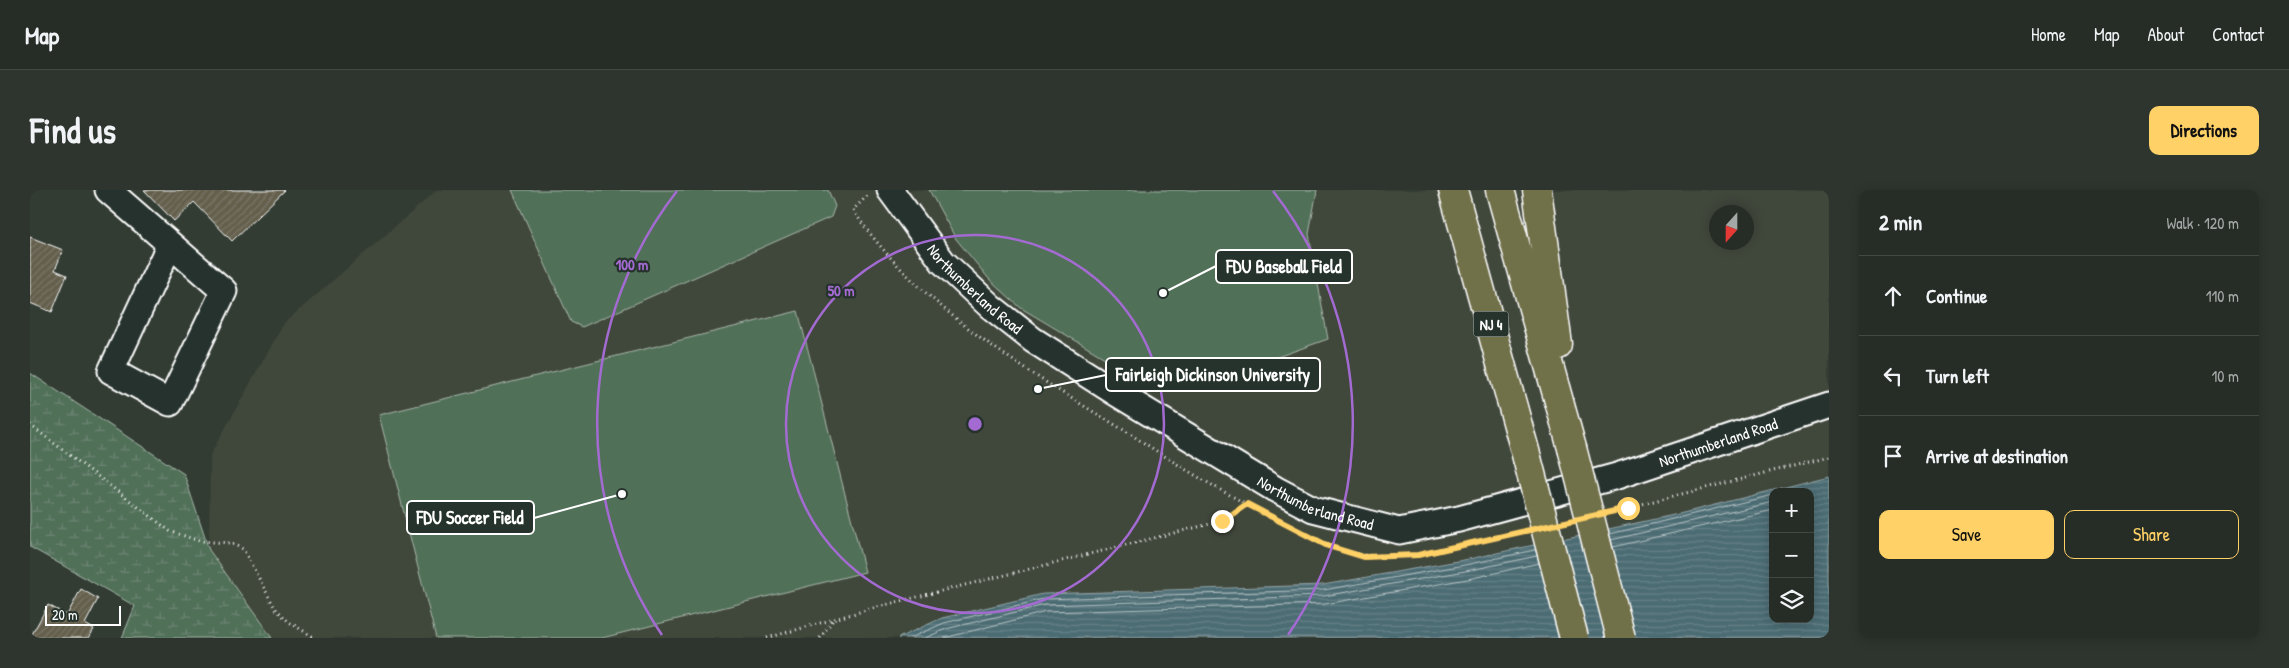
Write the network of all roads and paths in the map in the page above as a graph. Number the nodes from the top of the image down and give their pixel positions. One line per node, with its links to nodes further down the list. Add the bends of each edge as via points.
1 (108, 190): 7 (street)
2 (874, 190): 14 (path, via 853,210 865,228 912,279 962,324 1024,370)
3 (890, 190): 11 (street, Northumberland Road, via 943,262 1033,340 1313,509 1399,531 1459,519 1608,478)
4 (1453, 190): 25 (highway, NJ 4, bridge)
5 (1500, 190): 12 (highway)
6 (1537, 190): 12 (highway)
7 (170, 244): 7 (street, via 111,371 170,403 224,291)
8 (1829, 387): 11 (street)
9 (1829, 405): 11 (street, Northumberland Road)
10 (30, 425): 22 (path, via 170,531 199,541 230,543 243,549 275,608 289,622)
11 (1767, 427)
12 (1572, 448): 26 (highway, bridge)
13 (1829, 456): 16 (path)
14 (1247, 504): 15 (path); 21 (path, via 1222,521)
15 (1255, 508)
16 (1609, 512)
17 (1523, 531): 19 (path)
18 (1304, 533): 20 (path, via 1328,546 1364,557)
19 (1485, 540)
20 (1391, 556)
21 (833, 619): 23 (path); 24 (path)
22 (315, 638)
23 (767, 638)
24 (820, 638)
25 (1574, 638)
26 (1621, 638)

